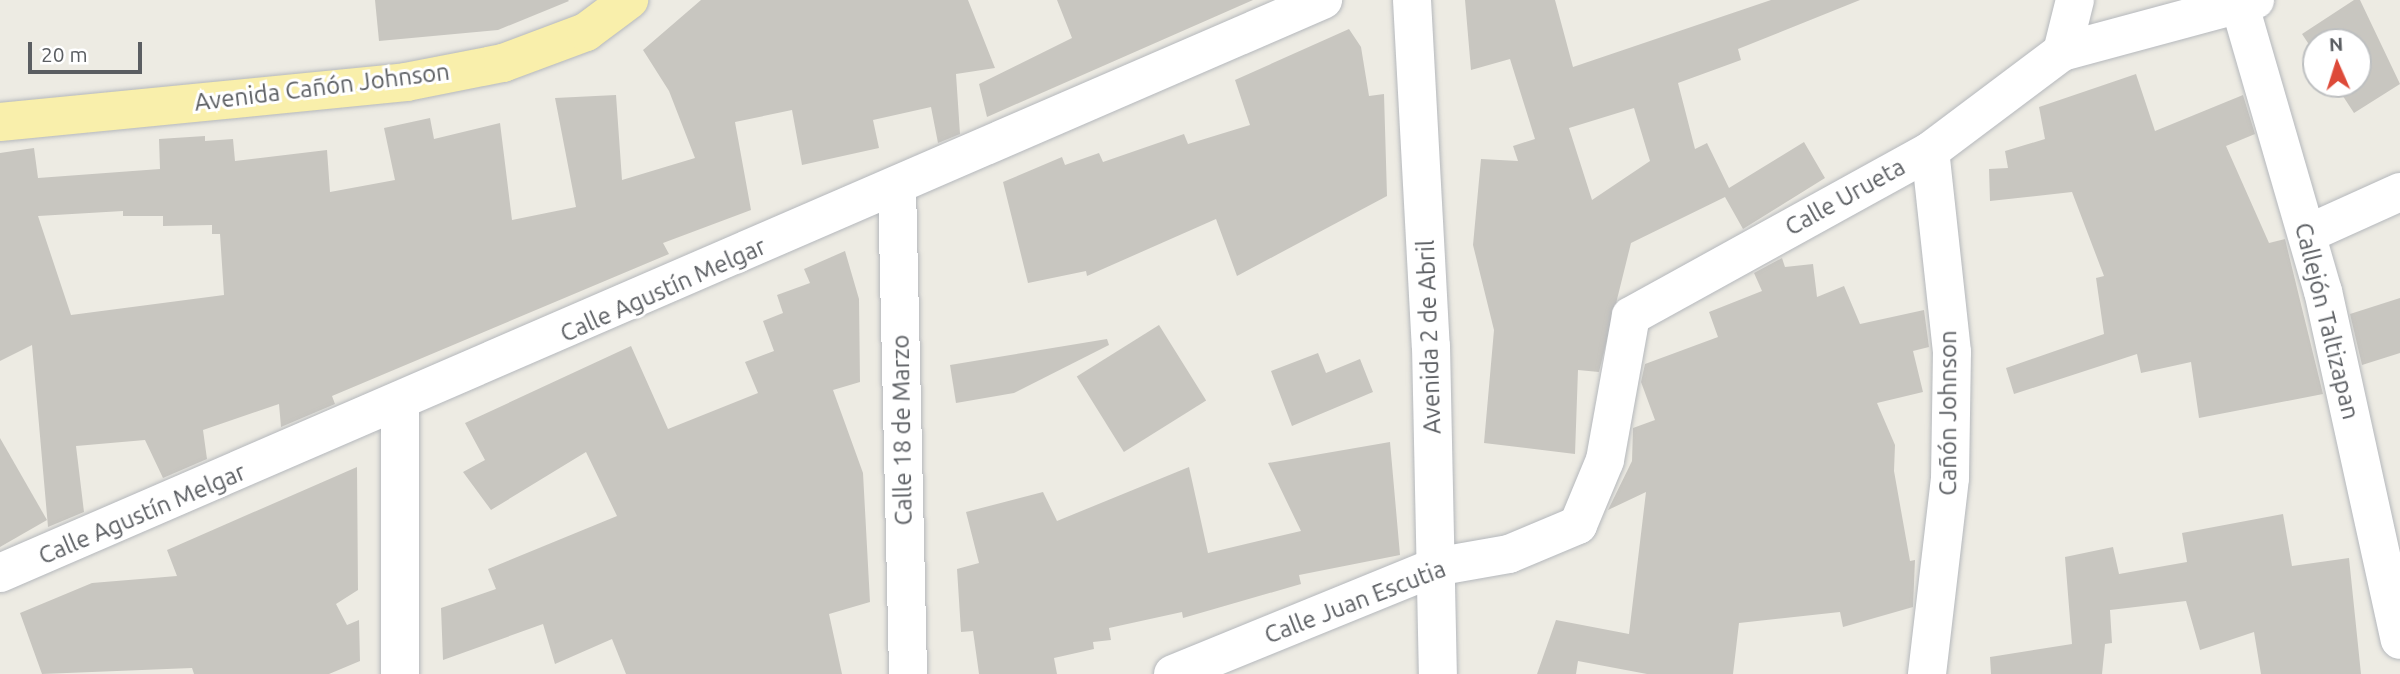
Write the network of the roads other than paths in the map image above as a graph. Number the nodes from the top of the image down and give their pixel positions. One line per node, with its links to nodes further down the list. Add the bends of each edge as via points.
1 (629, 0): 7 (main road, Avenida Cañón Johnson, via 586,32 503,63 406,82)
2 (1323, 0): 9 (street, Calle Agustín Melgar)
3 (1412, 0): 14 (street, Avenida 2 de Abril, via 1432,346)
4 (2075, 0): 6 (street)
5 (2248, 3): 6 (street, Calle Urueta, via 2120,32); 11 (street, Callejón Taltizapan)
6 (2062, 52): 8 (street, Calle Urueta)
7 (0, 122)
8 (1930, 151): 13 (street, Calle Urueta, via 1631,316 1605,460); 21 (street, Cañón Johnson, via 1952,352 1950,478)
9 (897, 187): 12 (street, Calle Agustín Melgar); 18 (street, Calle 18 de Marzo)
10 (2400, 192): 11 (street)
11 (2307, 234): 16 (street, Callejón Taltizapan)
12 (400, 405): 15 (street, Calle Agustín Melgar); 17 (street)
13 (1578, 525): 14 (street, Calle Juan Escutia, via 1509,554)
14 (1435, 567): 19 (street, Calle Juan Escutia); 20 (street, Avenida 2 de Abril)
15 (0, 573)
16 (2400, 640)
17 (400, 674)
18 (908, 674)
19 (1173, 674)
20 (1438, 674)
21 (1927, 674)

